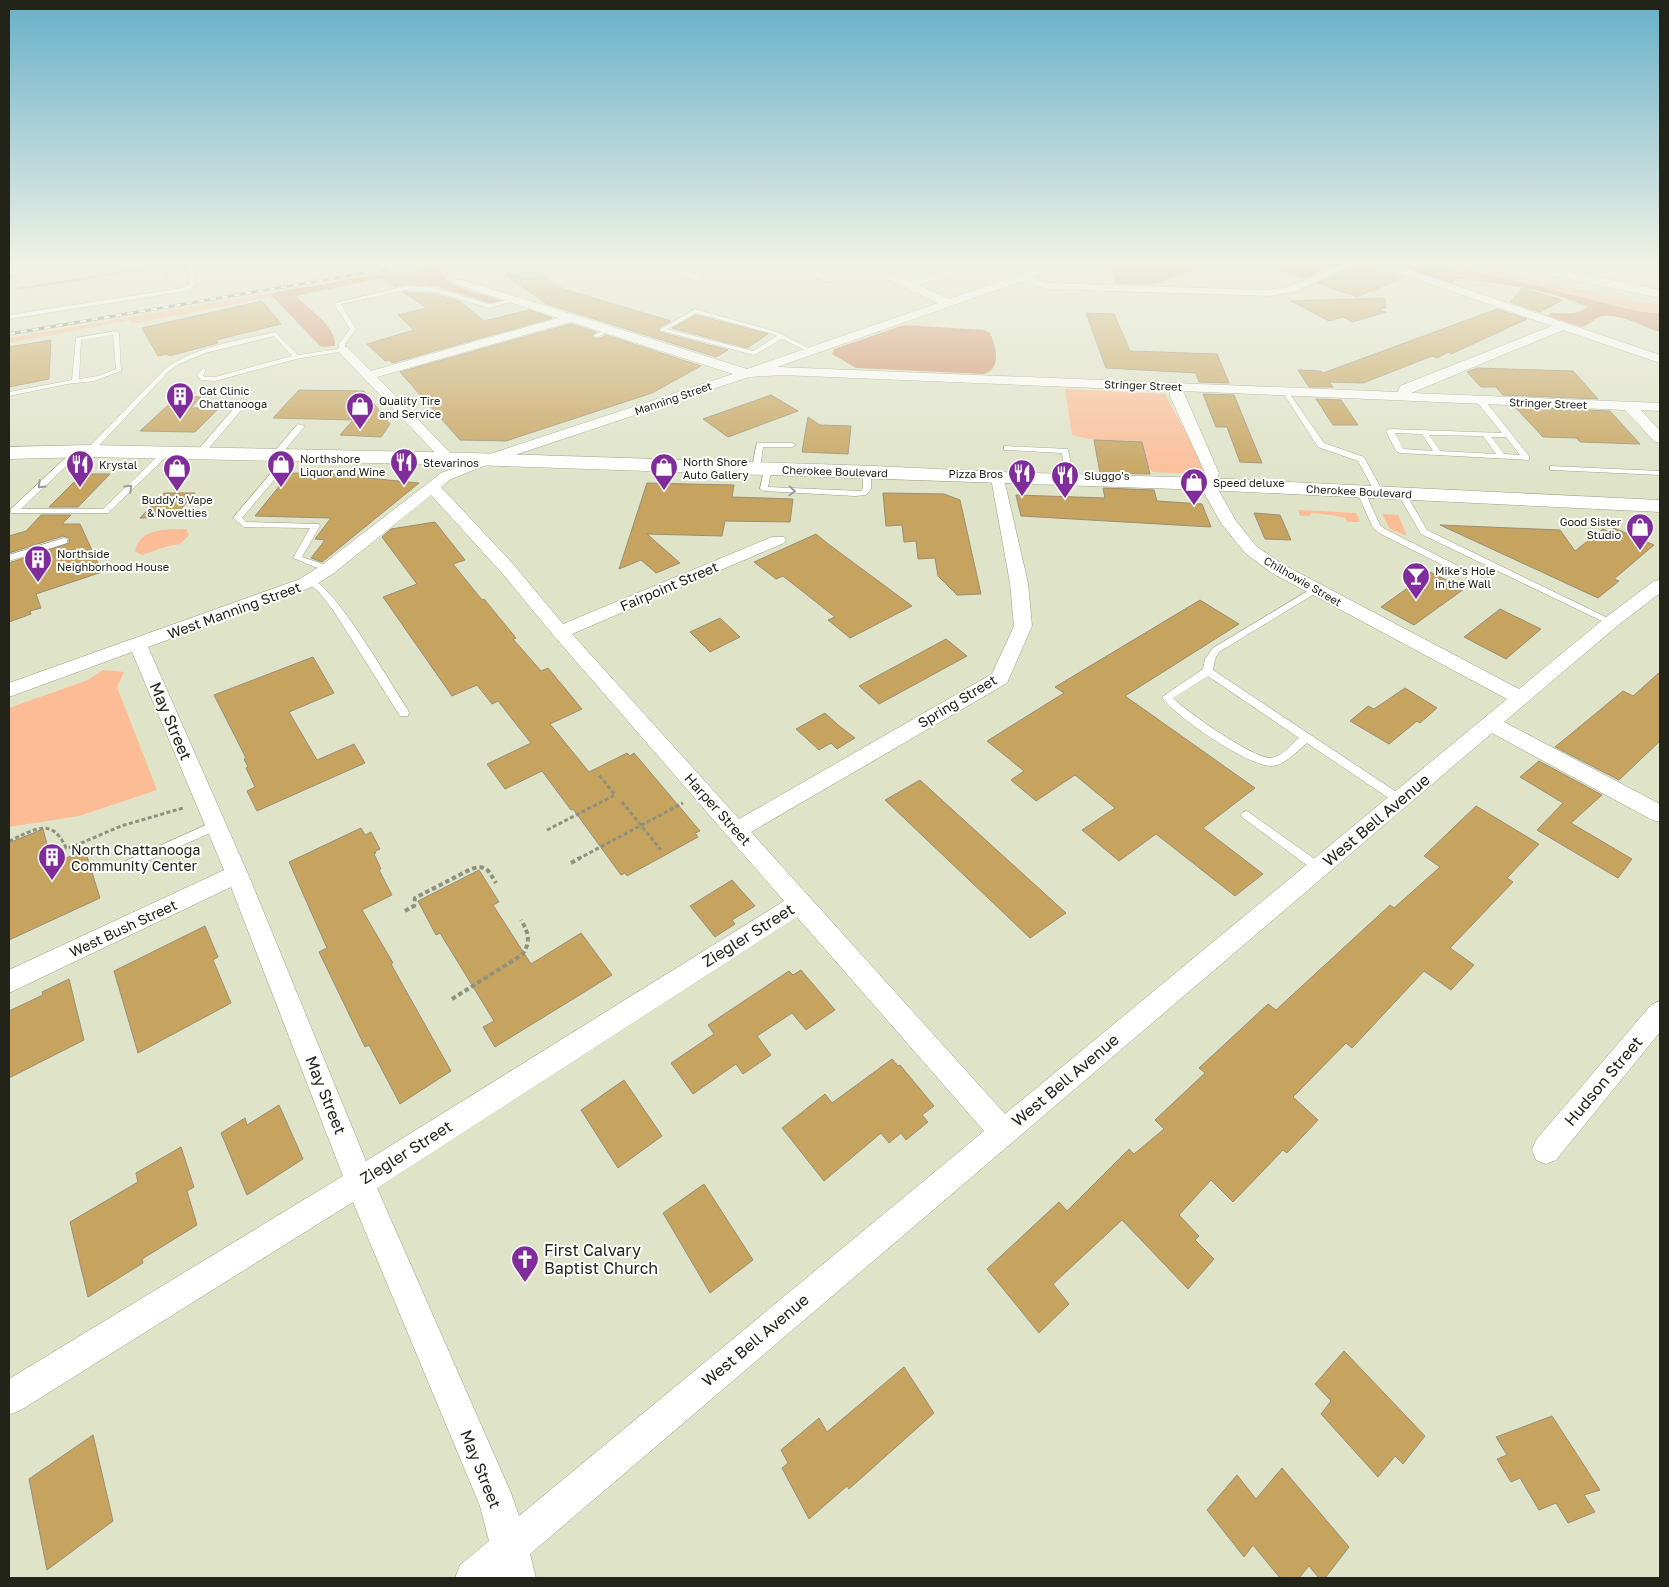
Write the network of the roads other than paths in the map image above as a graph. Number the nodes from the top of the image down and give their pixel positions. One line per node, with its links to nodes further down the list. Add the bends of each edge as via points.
1 (78, 339): 21 (lane)
2 (116, 339): 21 (lane, via 119,370 94,381)
3 (254, 339): 37 (lane, via 188,356 174,363)
4 (279, 339): 16 (lane)
5 (346, 339): 14 (lane, via 342,344)
6 (497, 339): 20 (street)
7 (637, 339): 19 (street, Stringer Street)
8 (698, 339): 9 (lane, via 754,353)
9 (777, 339)
10 (788, 339): 15 (lane)
11 (845, 339): 15 (street, Manning Street)
12 (1529, 339): 25 (street, via 1405,389)
13 (1600, 339): 17 (street)
14 (343, 350): 16 (lane); 20 (street)
15 (811, 351): 19 (street, Manning Street)
16 (296, 357): 18 (lane, via 215,380 203,379 200,375)
17 (1660, 360)
18 (202, 370)
19 (748, 372): 22 (street, Stringer Street); 45 (street, Manning Street)
20 (368, 376): 44 (street)
21 (75, 382): 24 (lane)
22 (1176, 386): 23 (street, Stringer Street); 51 (street, Chilhowie Street, via 1177,396 1212,473)
23 (1285, 391): 25 (street, Stringer Street); 53 (lane, via 1321,445 1361,459)
24 (9, 394)
25 (1403, 396): 26 (street, Stringer Street)
26 (1480, 400): 28 (street, Stringer Street); 33 (lane)
27 (245, 401): 39 (lane)
28 (1629, 406): 29 (street, Stringer Street); 34 (street)
29 (1660, 407)
30 (302, 426): 42 (lane)
31 (1424, 432): 32 (lane); 40 (lane); 40 (lane, via 1390,431 1400,451)
32 (1485, 434): 33 (lane); 43 (lane)
33 (1508, 435): 43 (lane, via 1526,458)
34 (1660, 439)
35 (792, 445): 46 (lane, via 760,445)
36 (1007, 448): 50 (lane, via 1065,451)
37 (83, 451): 38 (main road, Cherokee Boulevard); 38 (lane, one-way to 38, via 14,511 105,511); 41 (main road, Cherokee Boulevard)
38 (166, 453): 39 (main road, Cherokee Boulevard)
39 (200, 453): 42 (main road, Cherokee Boulevard)
40 (1438, 453): 43 (lane)
41 (9, 454)
42 (283, 455): 44 (main road, Cherokee Boulevard); 59 (lane, via 237,518 244,524 316,526 297,558)
43 (1502, 457)
44 (448, 458): 45 (main road, Cherokee Boulevard)
45 (488, 459): 46 (main road, Cherokee Boulevard); 52 (street, West Manning Street, via 446,476)
46 (762, 468): 49 (main road, Cherokee Boulevard)
47 (1553, 468): 48 (lane)
48 (1660, 473)
49 (998, 478): 50 (main road, Cherokee Boulevard); 77 (street, Spring Street, via 1019,583 1023,626 1000,678)
50 (1070, 480): 51 (main road, Cherokee Boulevard)
51 (1207, 484): 53 (main road, Cherokee Boulevard); 63 (street, Chilhowie Street, via 1229,523 1251,550)
52 (432, 487): 59 (street, West Manning Street); 65 (street, Harper Street, via 508,568)
53 (1370, 492): 54 (main road, Cherokee Boulevard); 61 (lane, via 1376,526)
54 (1402, 494): 55 (main road, Cherokee Boulevard); 64 (lane, via 1424,532)
55 (1660, 506)
56 (778, 540): 65 (street, Fairpoint Street)
57 (64, 541): 58 (lane)
58 (9, 558)
59 (328, 569): 60 (street, West Manning Street)
60 (310, 581): 66 (street, West Manning Street); 70 (lane, via 336,608)
61 (1481, 581)
62 (1660, 585): 64 (street, West Bell Avenue)
63 (1316, 589): 67 (lane, via 1216,650 1210,658); 69 (street, Chilhowie Street)
64 (1611, 622): 69 (street, West Bell Avenue)
65 (560, 632): 77 (street, Harper Street)
66 (138, 644): 68 (street, West Manning Street); 76 (street, May Street)
67 (1208, 671): 72 (lane); 72 (lane, via 1167,697 1250,757 1264,763 1274,762)
68 (9, 690)
69 (1520, 698): 71 (street, West Bell Avenue)
70 (404, 713)
71 (1492, 724): 73 (street, West Bell Avenue); 74 (street)
72 (1307, 737): 73 (lane)
73 (1400, 800): 79 (street, West Bell Avenue)
74 (1660, 814)
75 (1247, 815): 79 (lane)
76 (215, 826): 78 (lane); 80 (street, May Street)
77 (737, 830): 81 (street, Harper Street)
78 (123, 867)
79 (1319, 868): 84 (street, West Bell Avenue)
80 (237, 874): 82 (street, West Bush Street); 86 (street, May Street)
81 (800, 902): 84 (street, Harper Street); 86 (street, Ziegler Street)
82 (9, 982)
83 (1660, 1013): 85 (street, Hudson Street)
84 (1003, 1132): 88 (street, West Bell Avenue)
85 (1546, 1150)
86 (360, 1181): 87 (street, Ziegler Street); 88 (street, May Street, via 498,1506)
87 (9, 1398)
88 (513, 1563): 89 (street, West Bell Avenue)
89 (473, 1578)

